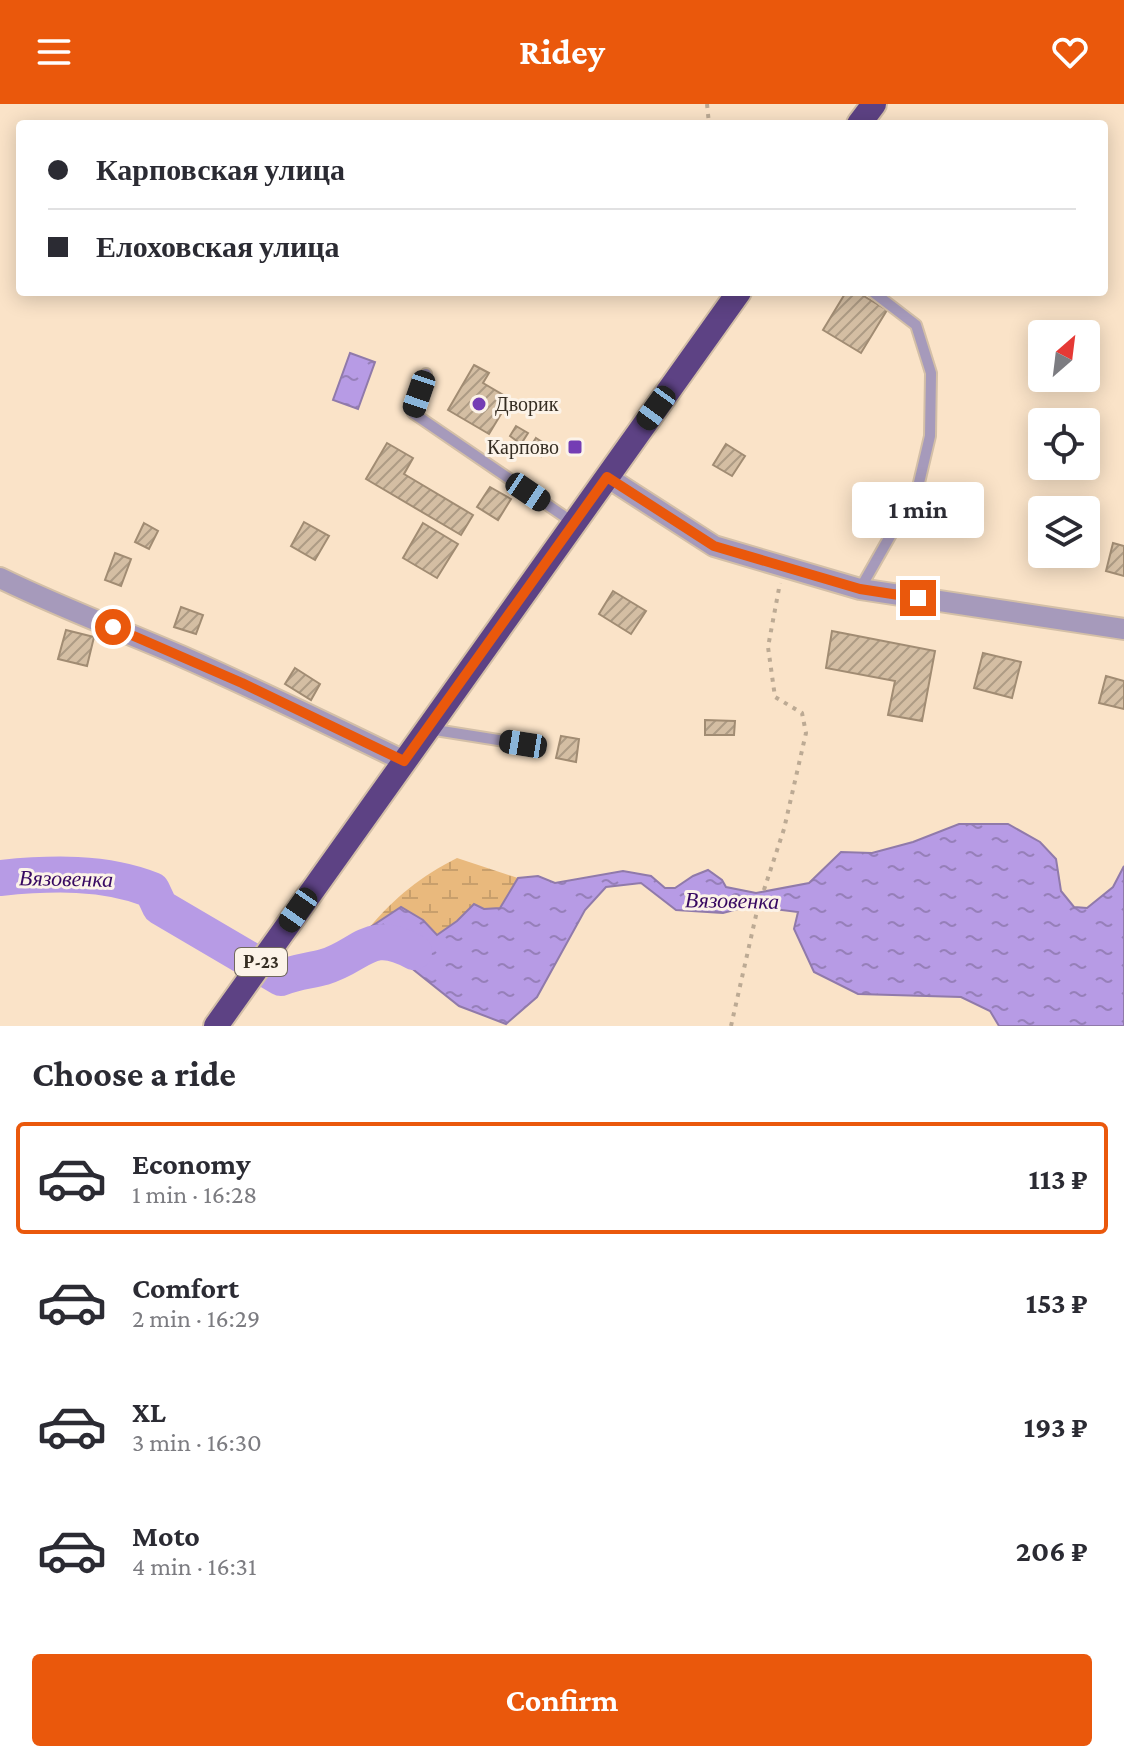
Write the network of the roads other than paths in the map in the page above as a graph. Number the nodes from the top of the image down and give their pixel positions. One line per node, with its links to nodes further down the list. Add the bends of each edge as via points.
1 (736, 296): 4 (highway, Р-23)
2 (878, 296): 7 (lane, via 916,325 931,373 930,436 918,487)
3 (426, 374): 5 (lane, via 413,413)
4 (607, 477): 5 (highway, Р-23); 7 (street, via 714,546)
5 (574, 523): 9 (highway, Р-23)
6 (0, 578): 11 (street, via 242,683)
7 (860, 589): 8 (street)
8 (1124, 629)
9 (427, 729): 10 (lane); 11 (highway, Р-23)
10 (523, 744)
11 (404, 761): 12 (highway, Р-23)
12 (220, 1020)

